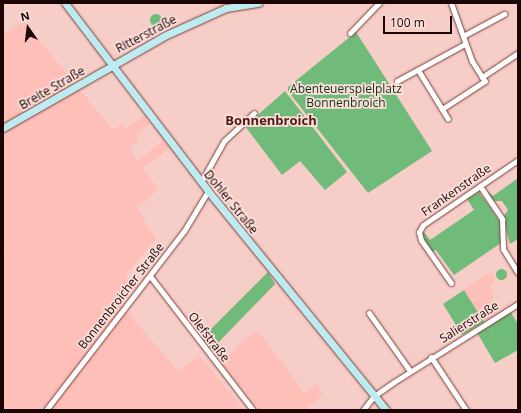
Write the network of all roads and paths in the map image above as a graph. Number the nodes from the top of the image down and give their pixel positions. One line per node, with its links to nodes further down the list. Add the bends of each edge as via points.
1 (65, 3): 10 (main road, Dohler Straße)
2 (259, 3): 10 (main road, Ritterstraße, via 226,8 203,17)
3 (379, 3): 6 (street)
4 (451, 3): 7 (street)
5 (504, 14): 7 (street)
6 (350, 33)
7 (463, 36): 8 (street)
8 (465, 44): 11 (street); 12 (street)
9 (518, 53): 12 (street)
10 (111, 65): 17 (main road, Breite Straße); 19 (main road, Dohler Straße)
11 (418, 70): 13 (street); 14 (street)
12 (482, 77): 14 (street, via 485,81)
13 (397, 81)
14 (442, 110): 16 (street)
15 (254, 113): 19 (street, via 224,141)
16 (448, 119)
17 (3, 128)
18 (518, 160): 20 (street, Frankenstraße)
19 (201, 182): 21 (main road, Dohler Straße)
20 (480, 186): 22 (street, via 502,219 503,249); 24 (street, Frankenstraße, via 423,226 419,232 420,240)
21 (208, 191): 23 (street, Bonnenbroicher Straße); 29 (main road, Dohler Straße)
22 (518, 273)
23 (150, 276): 30 (street, Bonnenbroicher Straße); 31 (street, Olefstraße)
24 (451, 283)
25 (518, 304): 27 (street, Salierstraße)
26 (369, 313): 28 (street)
27 (431, 357): 28 (street, Salierstraße); 34 (street)
28 (410, 371): 29 (street, Salierstraße)
29 (374, 396): 32 (street, Salierstraße); 33 (main road, Dohler Straße)
30 (46, 410)
31 (253, 410)
32 (363, 410)
33 (386, 410)
34 (466, 410)

